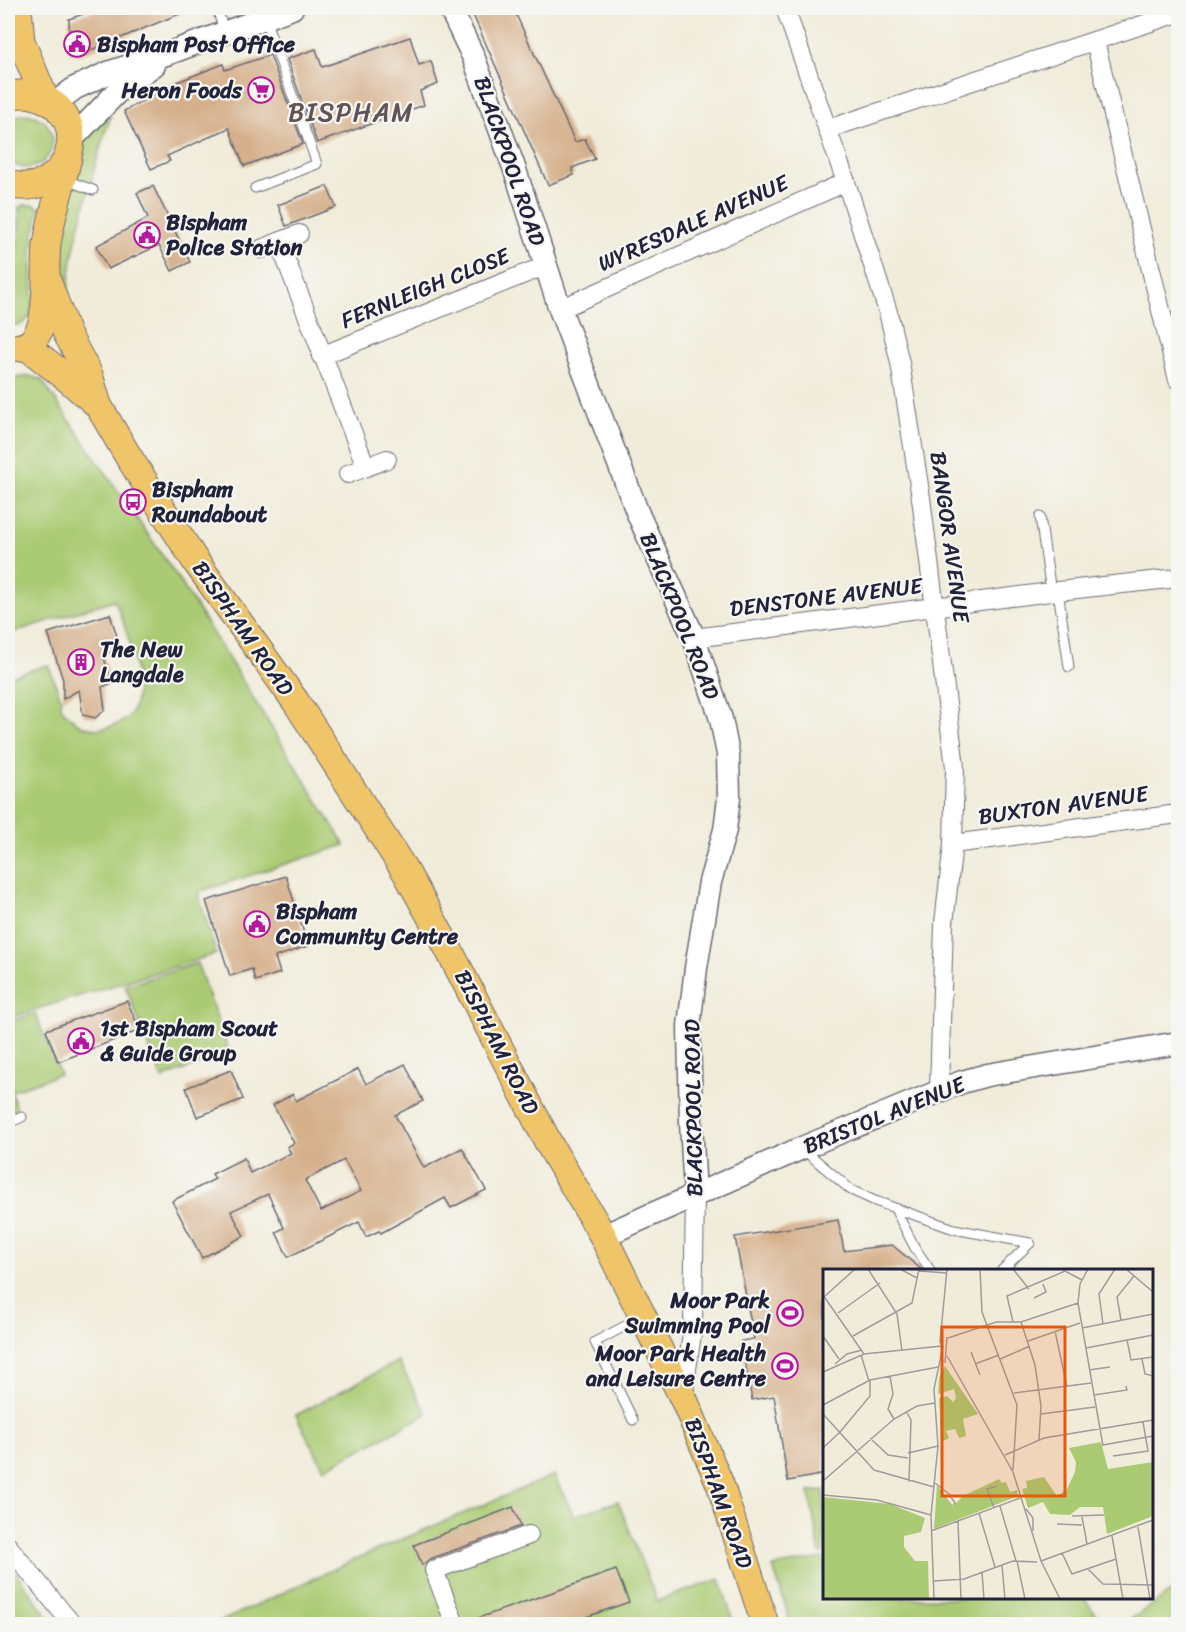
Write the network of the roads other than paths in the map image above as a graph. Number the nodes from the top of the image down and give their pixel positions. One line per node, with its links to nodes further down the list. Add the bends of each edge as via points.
1 (18, 8): 12 (main road, via 21,41)
2 (217, 8): 8 (lane)
3 (292, 8): 7 (street)
4 (450, 8): 22 (street, BLACKPOOL ROAD, via 483,84)
5 (785, 8): 13 (street, BANGOR AVENUE)
6 (1179, 13): 9 (street)
7 (264, 17): 8 (street); 17 (lane, via 317,164)
8 (224, 32): 10 (street)
9 (1095, 41): 13 (street); 27 (street)
10 (172, 52): 12 (street, via 108,73); 14 (street, via 121,88)
11 (8, 97): 12 (main road, via 23,94)
12 (50, 101): 14 (main road, via 66,120)
13 (828, 129): 15 (street, BANGOR AVENUE)
14 (65, 163): 16 (main road, via 39,185); 18 (lane); 23 (main road, via 47,246)
15 (846, 182): 24 (street, WYRESDALE AVENUE); 35 (street, BANGOR AVENUE, via 873,262 900,363)
16 (8, 184)
17 (255, 188)
18 (93, 190)
19 (299, 234): 20 (street)
20 (279, 242): 21 (street); 26 (street, FERNLEIGH CLOSE)
21 (261, 249)
22 (547, 266): 24 (street, BLACKPOOL ROAD); 26 (street, FERNLEIGH CLOSE)
23 (47, 280): 25 (main road, via 42,325 38,333); 28 (main road, BISPHAM ROAD)
24 (560, 309): 36 (street, BLACKPOOL ROAD, via 638,514)
25 (17, 347): 28 (main road, BISPHAM ROAD, via 62,374)
26 (321, 356): 30 (street, FERNLEIGH CLOSE)
27 (1179, 380)
28 (98, 405): 47 (main road, BISPHAM ROAD, via 196,562 296,702 407,874 549,1144)
29 (387, 459): 30 (street)
30 (366, 467): 31 (street)
31 (348, 474)
32 (1040, 517): 34 (lane)
33 (1179, 578): 34 (street, DENSTONE AVENUE)
34 (1054, 591): 35 (street, DENSTONE AVENUE); 37 (lane)
35 (936, 607): 36 (street, DENSTONE AVENUE); 39 (street, BANGOR AVENUE, via 955,767)
36 (694, 638): 45 (street, BLACKPOOL ROAD, via 721,719 728,754 729,798 725,830 710,882 689,1026)
37 (1069, 667)
38 (1179, 814): 39 (street, BUXTON AVENUE)
39 (953, 844): 41 (street, BANGOR AVENUE, via 944,923)
40 (1179, 1043): 41 (street, BRISTOL AVENUE, via 987,1075)
41 (939, 1091): 44 (street, BRISTOL AVENUE)
42 (22, 1117): 43 (lane)
43 (8, 1123)
44 (802, 1148): 45 (street, BRISTOL AVENUE); 46 (lane, via 851,1190)
45 (695, 1194): 47 (street, BRISTOL AVENUE); 51 (street, BLACKPOOL ROAD, via 693,1326)
46 (895, 1209): 48 (lane); 49 (lane, via 954,1229 1029,1244)
47 (603, 1236): 50 (main road, BISPHAM ROAD)
48 (929, 1269)
49 (1003, 1269)
50 (642, 1317): 51 (main road, BISPHAM ROAD); 52 (lane, via 595,1342)
51 (683, 1398): 57 (main road, BISPHAM ROAD, via 720,1484)
52 (633, 1420)
53 (529, 1536): 56 (street, via 434,1570)
54 (8, 1546): 55 (street)
55 (72, 1624)
56 (455, 1624)
57 (765, 1624)

